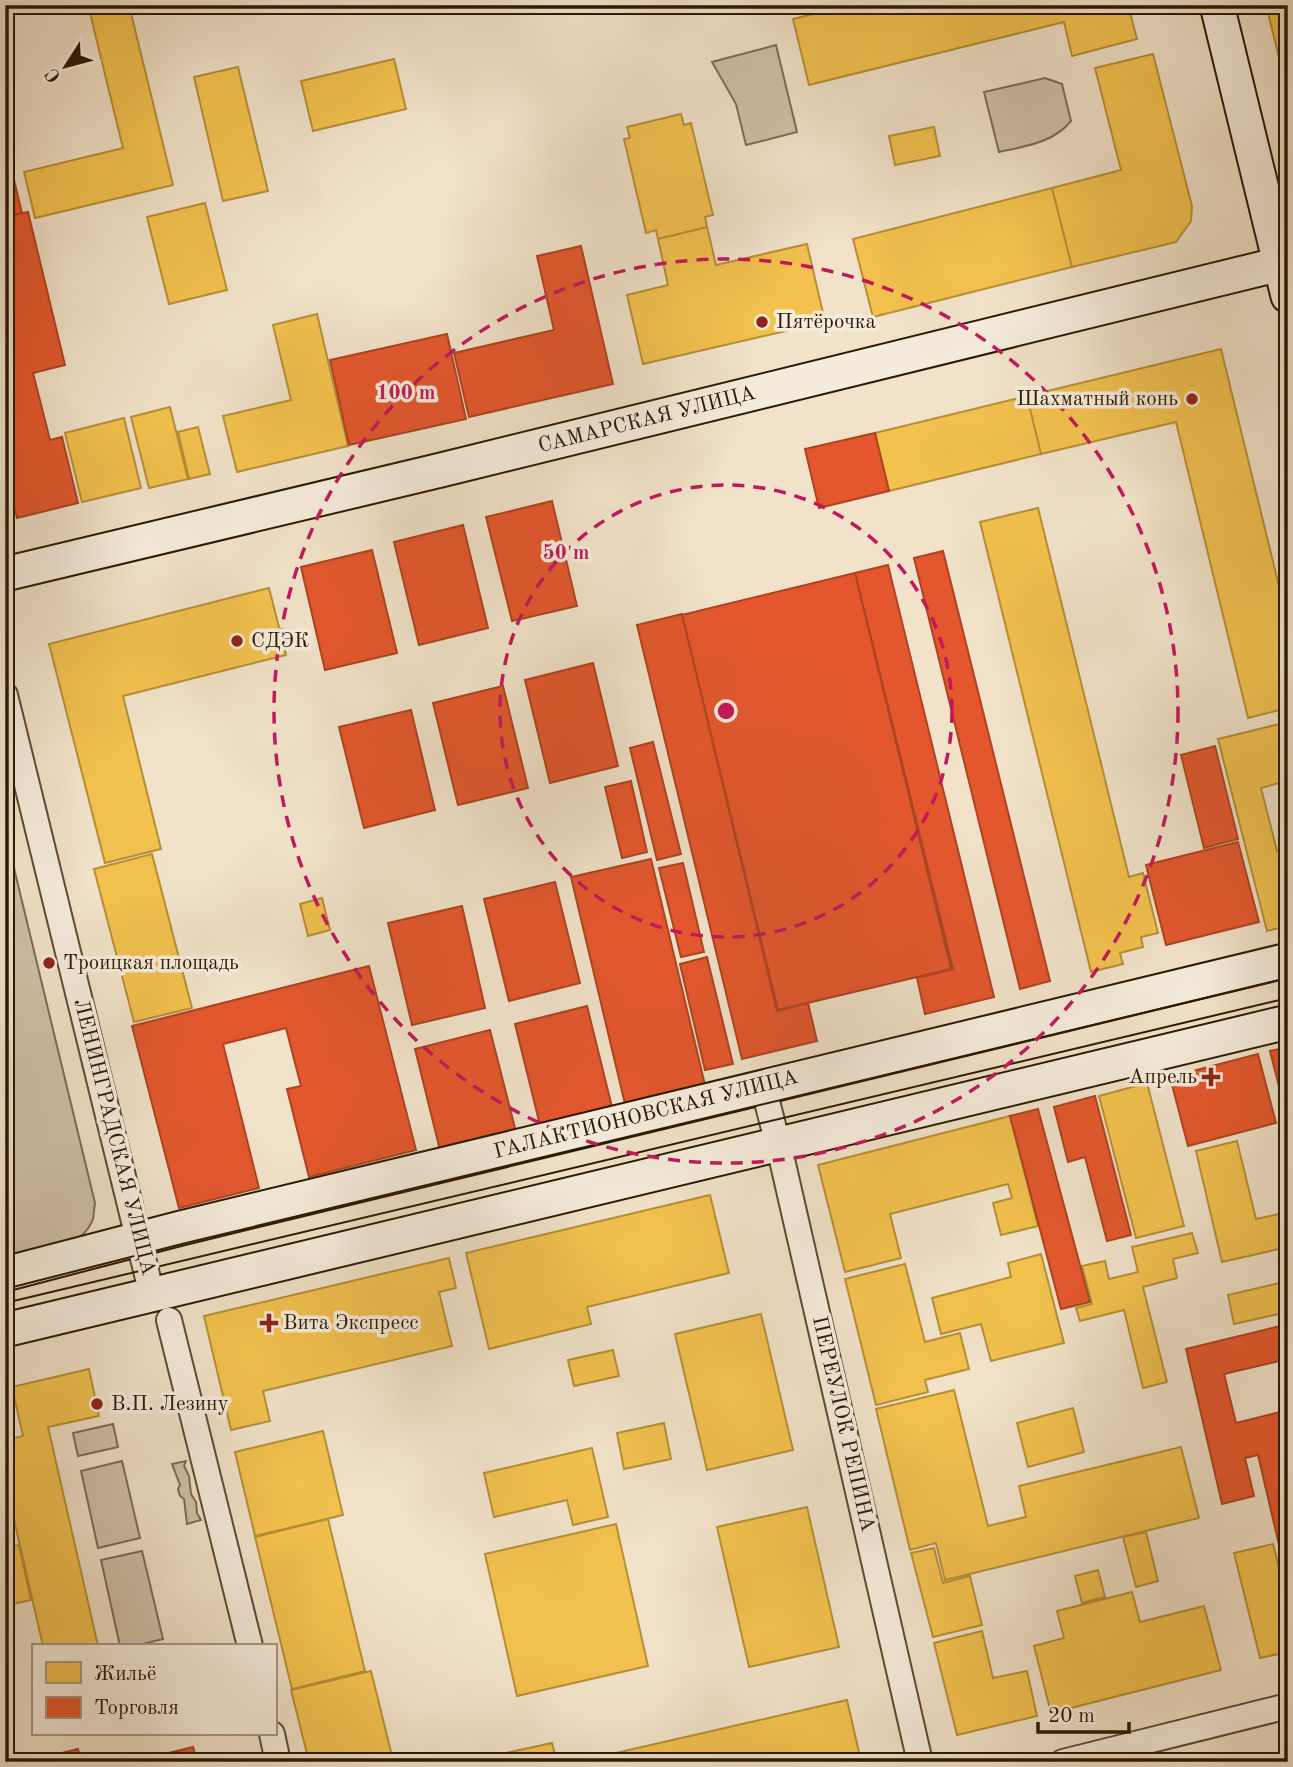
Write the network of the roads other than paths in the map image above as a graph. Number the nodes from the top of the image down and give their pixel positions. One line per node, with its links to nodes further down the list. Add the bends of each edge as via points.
1 (1217, 5): 2 (main road)
2 (1284, 263): 3 (main road); 4 (main road, САМАРСКАЯ УЛИЦА)
3 (1288, 296)
4 (5, 574)
5 (5, 695): 10 (street, ЛЕНИНГРАДСКАЯ УЛИЦА)
6 (1288, 960): 8 (main road, ГАЛАКТИОНОВСКАЯ УЛИЦА)
7 (1288, 1022): 9 (main road)
8 (763, 1086): 9 (street, ПЕРЕУЛОК РЕПИНА); 10 (main road, ГАЛАКТИОНОВСКАЯ УЛИЦА)
9 (778, 1144): 12 (main road); 18 (street, ПЕРЕУЛОК РЕПИНА)
10 (138, 1238): 11 (main road, ГАЛАКТИОНОВСКАЯ УЛИЦА); 12 (street, ЛЕНИНГРАДСКАЯ УЛИЦА)
11 (5, 1274)
12 (161, 1307): 13 (main road); 14 (street, ЛЕНИНГРАДСКАЯ УЛИЦА)
13 (5, 1330)
14 (249, 1644)
15 (1288, 1706): 19 (street)
16 (272, 1736): 17 (street)
17 (278, 1762)
18 (920, 1762)
19 (1063, 1762)

